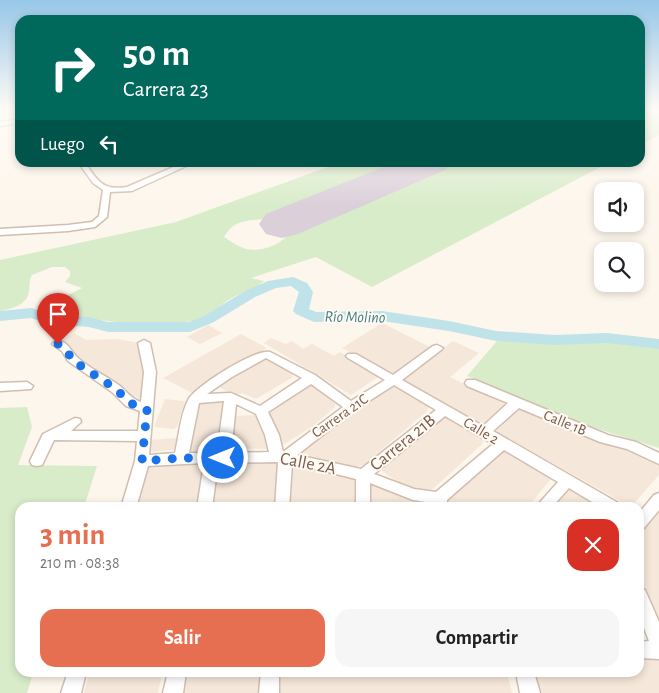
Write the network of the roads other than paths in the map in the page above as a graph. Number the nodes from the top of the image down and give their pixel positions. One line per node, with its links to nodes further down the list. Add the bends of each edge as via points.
1 (84, 167): 3 (street, via 97,185)
2 (180, 167): 3 (street, via 129,189)
3 (106, 191): 4 (street, via 103,217 95,224)
4 (0, 232)
5 (144, 343): 19 (street, via 150,372)
6 (58, 344): 19 (street, via 66,349 72,360 116,389 130,403)
7 (437, 348): 10 (street, Carrera 21C)
8 (352, 356): 10 (street, Calle 2)
9 (311, 378): 15 (street, via 266,354); 17 (street); 20 (street)
10 (394, 380): 17 (street, Carrera 21C); 18 (street, Calle 2)
11 (472, 383): 16 (street, Calle 1B)
12 (27, 386): 13 (street)
13 (0, 387)
14 (231, 397): 15 (street); 20 (street); 28 (street)
15 (195, 399): 27 (street)
16 (516, 403): 22 (street); 29 (street, Calle 1B)
17 (351, 406): 26 (street, Carrera 21C)
18 (445, 409): 22 (street, Calle 2); 32 (street, Carrera 21B)
19 (147, 410): 24 (street)
20 (261, 411): 26 (street)
21 (75, 422): 23 (street)
22 (484, 432): 25 (street, Calle 2)
23 (57, 434): 24 (street); 30 (street, via 48,437)
24 (144, 436): 31 (street)
25 (502, 444): 33 (street, Calle 2); 40 (street)
26 (281, 457): 28 (street, Calle 2A); 32 (street, Calle 2A); 37 (street)
27 (181, 458): 28 (street, Calle 2A); 31 (street, Calle 2A)
28 (217, 458): 36 (street)
29 (659, 458)
30 (37, 461)
31 (142, 461): 35 (street)
32 (363, 475): 38 (street, Carrera 21B); 39 (street, Calle 2A)
33 (568, 480): 41 (street); 42 (street, Calle 2)
34 (659, 499): 43 (street)
35 (130, 502)
36 (206, 502)
37 (282, 502)
38 (363, 502)
39 (437, 502)
40 (441, 502)
41 (548, 502)
42 (605, 502)
43 (644, 517)
44 (644, 608): 45 (street)
45 (659, 644)
46 (644, 650): 47 (street)
47 (659, 650)
48 (76, 677): 52 (street)
49 (176, 677): 53 (street)
50 (270, 677): 54 (street)
51 (526, 677): 55 (street)
52 (71, 693)
53 (173, 693)
54 (269, 693)
55 (530, 693)

